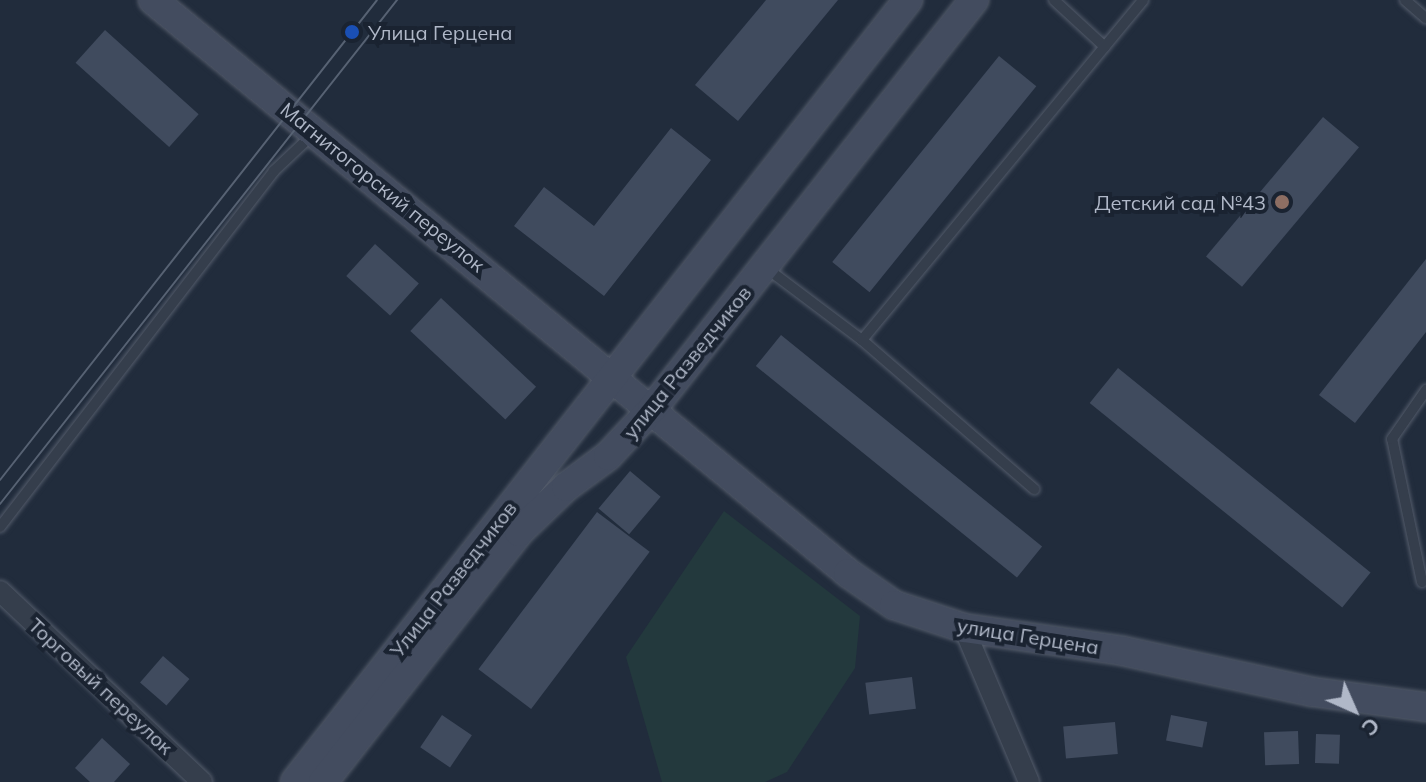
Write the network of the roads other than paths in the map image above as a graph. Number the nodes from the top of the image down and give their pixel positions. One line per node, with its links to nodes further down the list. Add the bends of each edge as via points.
1 (153, 0): 9 (main road, Магнитогорский переулок)
2 (908, 0): 12 (main road)
3 (974, 0): 10 (main road, улица Разведчиков)
4 (1054, 0): 8 (lane)
5 (1143, 0): 8 (lane)
6 (1405, 0): 7 (lane)
7 (1426, 18)
8 (1105, 47): 11 (lane)
9 (316, 131): 12 (main road, Магнитогорский переулок); 16 (lane, via 274,171)
10 (764, 266): 11 (lane); 14 (main road, улица Разведчиков)
11 (862, 340): 15 (lane)
12 (612, 376): 14 (main road, улица Герцена); 22 (main road, Улица Разведчиков)
13 (1426, 390): 17 (lane, via 1392,439)
14 (652, 409): 19 (main road, улица Герцена, via 894,605); 23 (main road, улица Разведчиков, via 608,456 519,532)
15 (1034, 489)
16 (0, 527)
17 (1422, 582)
18 (0, 591): 21 (street, Торговый переулок)
19 (964, 628): 20 (main road, улица Герцена, via 1123,651 1313,692); 24 (street)
20 (1426, 707)
21 (202, 782)
22 (295, 782)
23 (323, 782)
24 (1029, 782)

